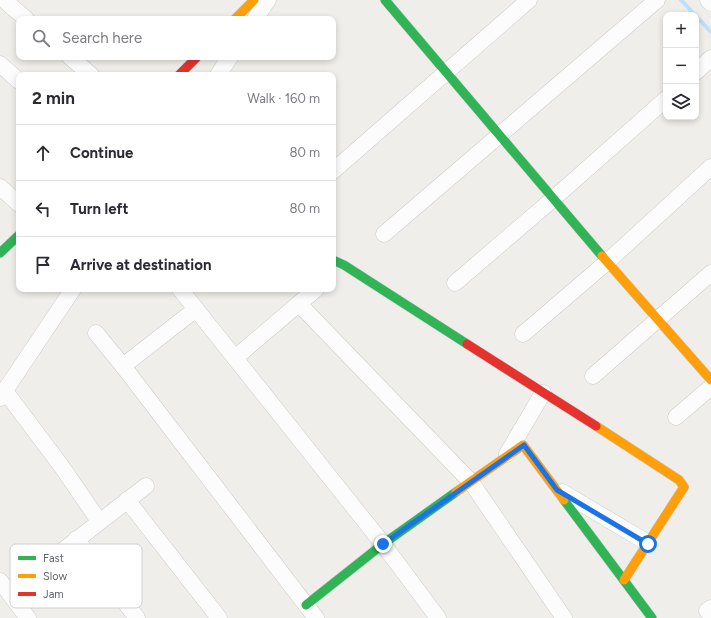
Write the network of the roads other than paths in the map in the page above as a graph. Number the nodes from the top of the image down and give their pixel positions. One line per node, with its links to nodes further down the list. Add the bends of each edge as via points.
1 (4, 0): 9 (street)
2 (254, 0): 10 (street)
3 (268, 0): 11 (street)
4 (529, 0): 21 (street)
5 (657, 0): 24 (street)
6 (708, 0): 8 (street)
7 (394, 3): 21 (street)
8 (711, 3)
9 (23, 16)
10 (238, 16)
11 (258, 16)
12 (711, 58): 17 (street)
13 (74, 60): 18 (street)
14 (194, 60): 19 (street)
15 (228, 60): 20 (street)
16 (0, 64): 22 (street)
17 (699, 69)
18 (88, 72)
19 (182, 72)
20 (220, 72)
21 (446, 72): 24 (street); 25 (street)
22 (16, 78)
23 (663, 102): 28 (street)
24 (498, 134): 28 (street); 30 (street)
25 (336, 167)
26 (711, 167): 33 (street)
27 (0, 187): 29 (street)
28 (553, 199): 33 (street); 36 (street)
29 (16, 201)
30 (384, 234)
31 (16, 237): 32 (street)
32 (0, 253)
33 (607, 262): 42 (street); 44 (street)
34 (337, 267): 50 (street)
35 (711, 273): 42 (street)
36 (455, 283)
37 (71, 292): 51 (street)
38 (182, 292): 41 (street)
39 (313, 292): 40 (street)
40 (299, 304): 45 (street); 54 (street)
41 (196, 309): 45 (street); 46 (street)
42 (658, 320): 47 (street); 48 (street)
43 (96, 333): 46 (street)
44 (523, 334)
45 (236, 358): 62 (street)
46 (124, 366): 67 (street)
47 (593, 376)
48 (711, 380)
49 (711, 387): 52 (street)
50 (543, 393): 53 (street); 63 (street, via 679,480 684,487)
51 (2, 395): 58 (street, via 62,467)
52 (676, 417)
53 (505, 457): 54 (street); 56 (street, via 524,445)
54 (470, 482): 62 (street); 75 (street)
55 (146, 486): 57 (street)
56 (557, 490): 63 (street); 64 (street)
57 (127, 500): 58 (street); 72 (street)
58 (99, 521): 59 (street)
59 (76, 539): 60 (street); 61 (street)
60 (70, 544)
61 (80, 544)
62 (383, 544): 67 (street); 74 (street)
63 (648, 544): 64 (street)
64 (624, 580): 76 (street)
65 (0, 581): 66 (street)
66 (10, 594)
67 (306, 605): 73 (street)
68 (20, 608): 70 (street)
69 (129, 608): 71 (street)
70 (28, 618)
71 (137, 618)
72 (219, 618)
73 (316, 618)
74 (438, 618)
75 (564, 618)
76 (652, 618)

